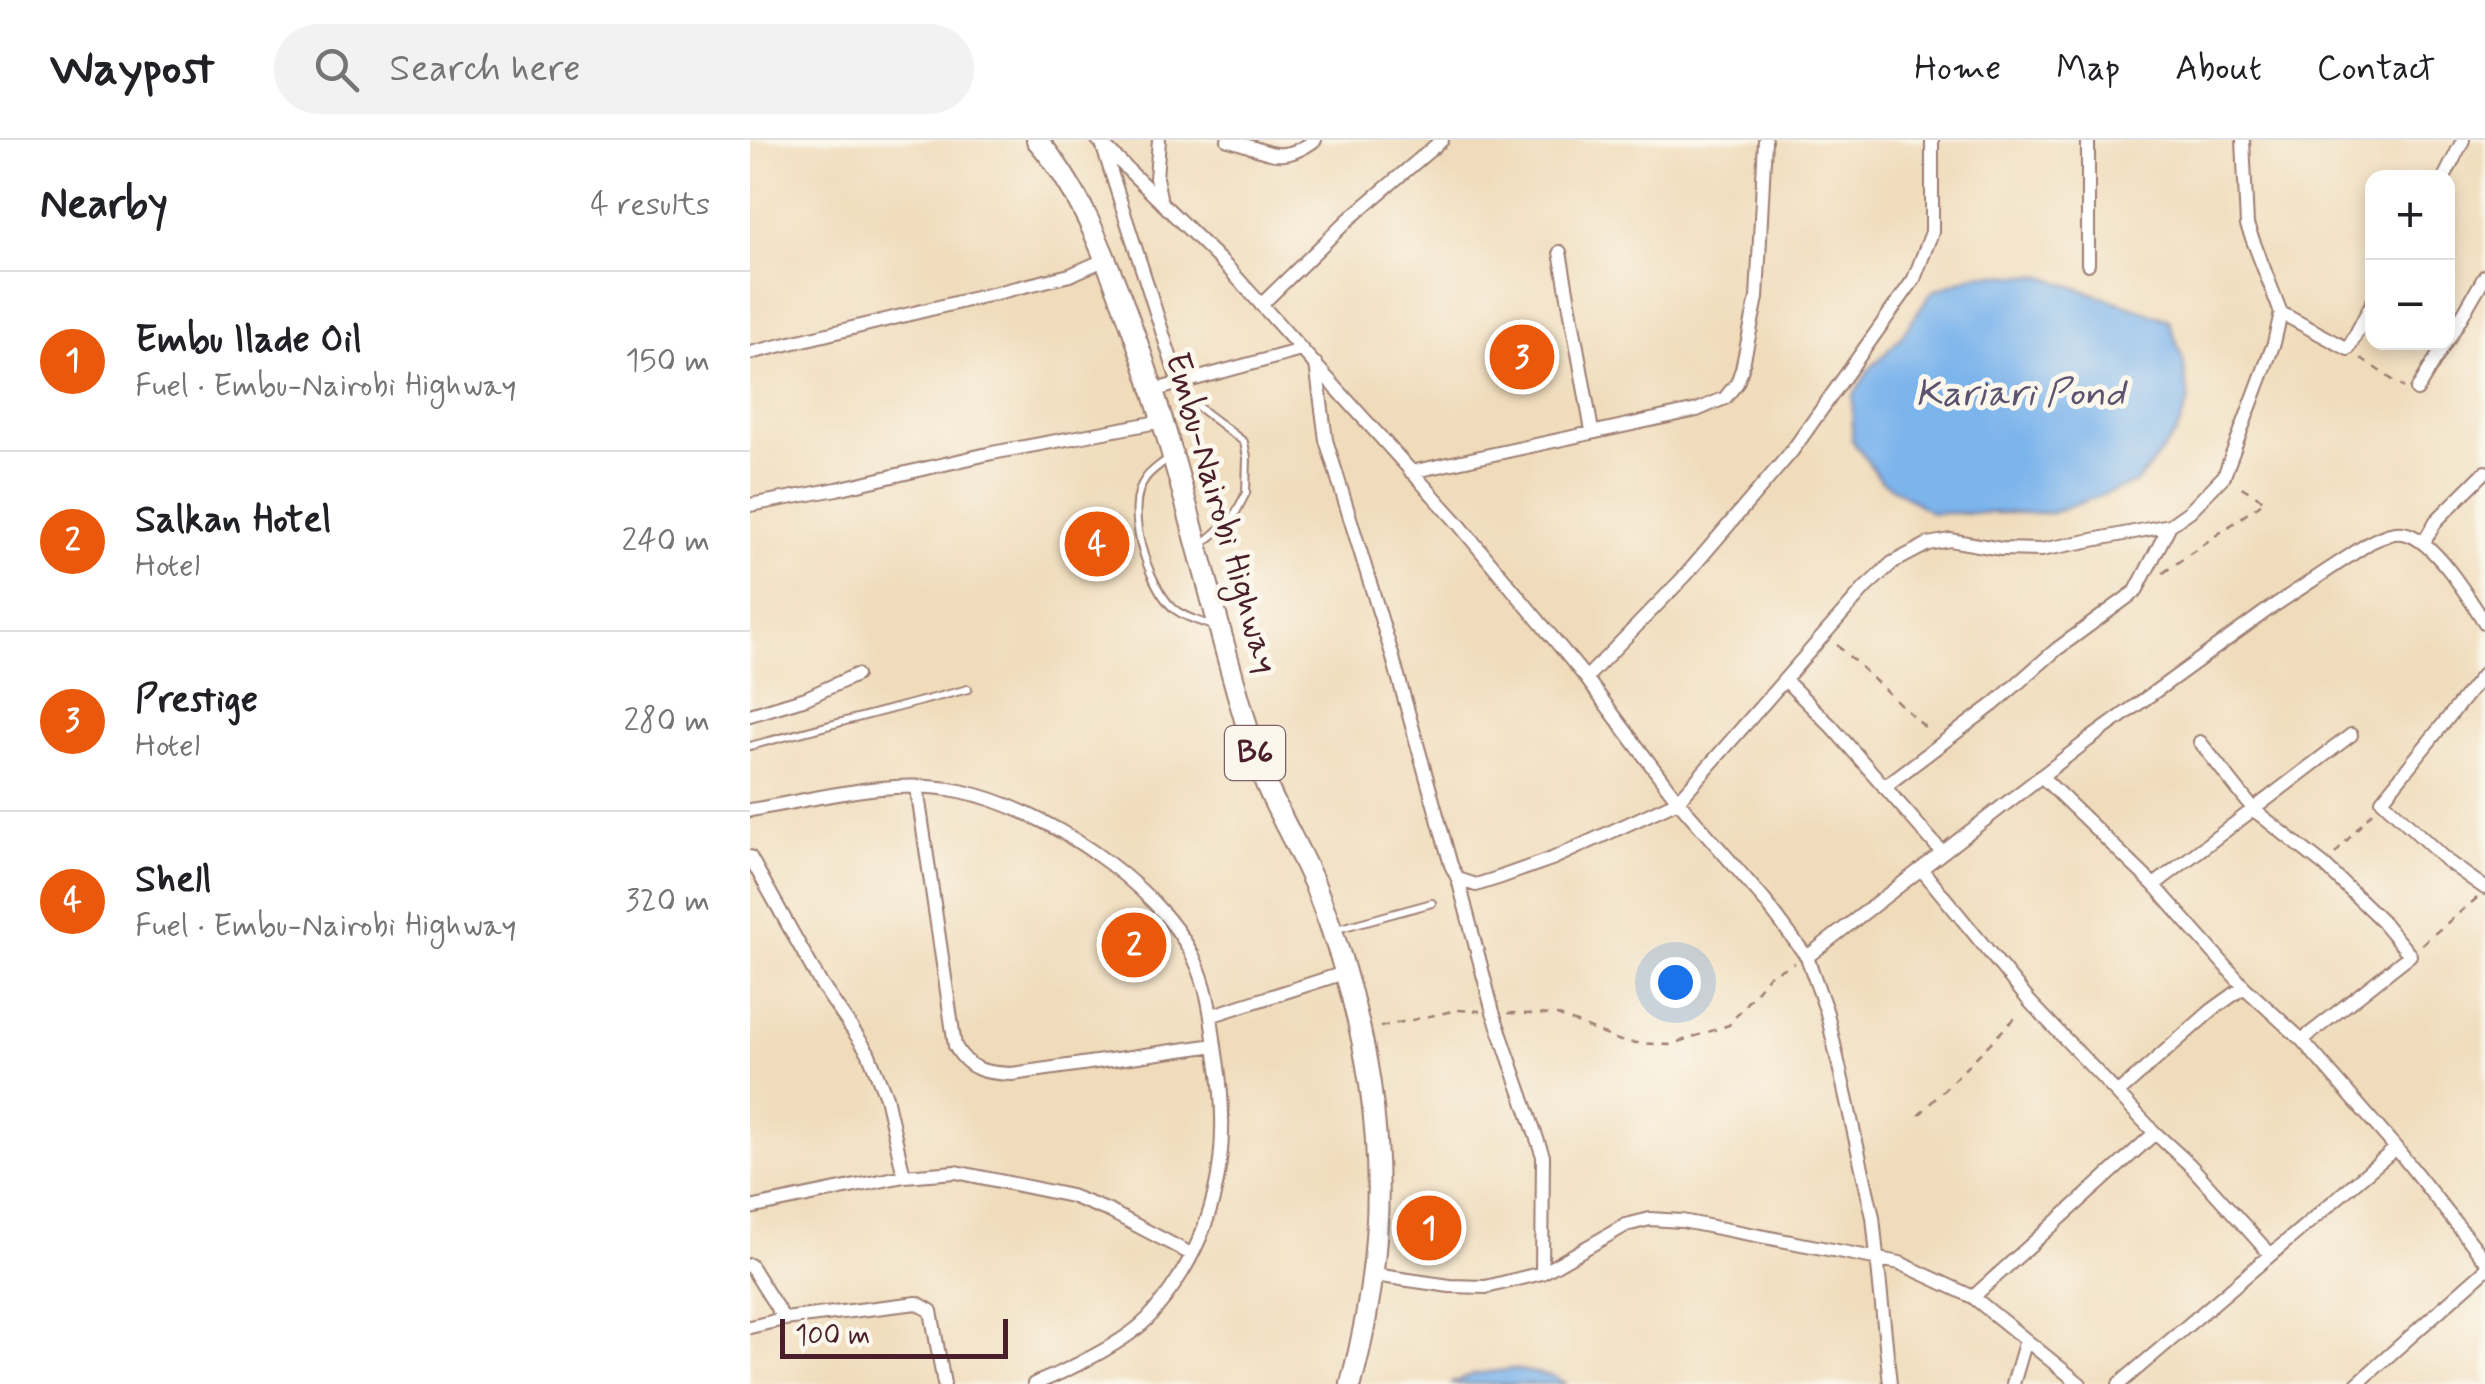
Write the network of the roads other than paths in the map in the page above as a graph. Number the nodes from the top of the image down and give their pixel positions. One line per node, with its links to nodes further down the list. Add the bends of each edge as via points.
1 (1038, 140): 16 (main road, Embu-Nairobi Highway / B6)
2 (1168, 140): 11 (street)
3 (1228, 140): 4 (street, via 1289,156)
4 (1315, 140)
5 (1442, 140): 19 (street)
6 (1766, 140): 31 (street, via 1757,298 1737,383 1724,398 1697,410)
7 (1932, 140): 44 (street, via 1932,232 1914,279 1792,451)
8 (2088, 140): 17 (street)
9 (2243, 140): 20 (street, via 2248,225)
10 (2464, 140): 13 (street)
11 (1159, 141): 14 (street)
12 (1100, 142): 14 (street); 27 (street)
13 (2448, 170)
14 (1160, 199): 19 (street)
15 (1560, 252): 31 (street)
16 (1106, 260): 25 (street, via 997,295); 28 (main road, Embu-Nairobi Highway / B6)
17 (2088, 264)
18 (2485, 276): 22 (street)
19 (1260, 305): 23 (street)
20 (2280, 313): 21 (street, via 2348,348); 36 (street, via 2224,476)
21 (2365, 316)
22 (2455, 327)
23 (1300, 350): 26 (street); 27 (street)
24 (2441, 350): 29 (street)
25 (750, 353)
26 (1316, 364): 33 (street); 60 (street, via 1326,440)
27 (1178, 384): 28 (street); 38 (lane, via 1244,442 1247,457 1246,493 1232,518)
28 (1155, 390): 30 (main road, Embu-Nairobi Highway / B6)
29 (2417, 390)
30 (1163, 422): 32 (main road, Embu-Nairobi Highway / B6); 35 (street)
31 (1592, 431): 33 (street)
32 (1173, 454): 38 (main road, Embu-Nairobi Highway / B6); 41 (lane, via 1144,480 1137,498 1149,574 1173,608)
33 (1410, 472): 44 (street)
34 (2485, 472): 37 (street, via 2436,520)
35 (750, 505)
36 (2170, 525): 45 (street, via 2041,550 1950,540 1928,544 1892,563); 52 (street, via 2136,591)
37 (2424, 542): 39 (street); 51 (street, via 2404,532 2386,535 2344,558)
38 (1200, 547): 41 (main road, Embu-Nairobi Highway / B6)
39 (2480, 604): 40 (street)
40 (2485, 623)
41 (1222, 629): 64 (main road, Embu-Nairobi Highway / B6, via 1258,761)
42 (2485, 672): 62 (street, via 2382,800)
43 (856, 675): 47 (street)
44 (1586, 678): 54 (street)
45 (1785, 680): 52 (street); 54 (street)
46 (968, 689): 50 (lane)
47 (750, 715)
48 (2351, 735): 56 (street)
49 (2200, 742): 56 (street)
50 (750, 746)
51 (2042, 776): 57 (street); 61 (street)
52 (1884, 787): 57 (street)
53 (917, 788): 55 (street, via 868,789); 68 (street, via 1005,803 1130,877 1192,954); 70 (street, via 955,1046 970,1066 1012,1074)
54 (1678, 801): 60 (street, via 1554,858 1476,885); 65 (street)
55 (750, 810)
56 (2254, 810): 61 (street); 69 (street, via 2325,866 2410,955)
57 (1941, 851): 59 (street)
58 (750, 858): 74 (street, via 820,984 868,1052 886,1096)
59 (1922, 870): 65 (street); 71 (street, via 2030,1002)
60 (1458, 879): 82 (street, via 1493,1012 1543,1156)
61 (2154, 885): 67 (street)
62 (2485, 890)
63 (1432, 903): 64 (lane)
64 (1330, 930): 66 (main road, Embu-Nairobi Highway / B6)
65 (1807, 956): 78 (street, via 1861,1160)
66 (1344, 972): 68 (street); 83 (main road, Embu-Nairobi Highway / B6, via 1370,1084 1377,1162)
67 (2244, 987): 69 (street); 71 (street)
68 (1214, 1015): 70 (street)
69 (2302, 1040): 73 (street)
70 (1215, 1045): 76 (street, via 1223,1162)
71 (2118, 1094): 72 (street)
72 (2155, 1134): 77 (street); 84 (street)
73 (2396, 1148): 77 (street); 79 (street)
74 (904, 1176): 75 (street); 76 (street, via 956,1172 1071,1196)
75 (750, 1208)
76 (1191, 1254): 89 (street, via 1149,1318)
77 (2270, 1254): 94 (street)
78 (1876, 1257): 82 (street, via 1650,1219 1606,1234); 84 (street); 91 (street)
79 (2485, 1260)
80 (750, 1265): 85 (street)
81 (2485, 1270): 95 (street)
82 (1542, 1272): 83 (street, via 1486,1287)
83 (1374, 1276): 90 (main road, Embu-Nairobi Highway / B6)
84 (1973, 1296): 87 (street)
85 (784, 1319): 86 (street); 88 (street, via 926,1306)
86 (750, 1327)
87 (2026, 1340): 92 (street); 93 (street)
88 (944, 1384)
89 (1034, 1384)
90 (1351, 1384)
91 (1890, 1384)
92 (2013, 1384)
93 (2080, 1384)
94 (2119, 1384)
95 (2357, 1384)

